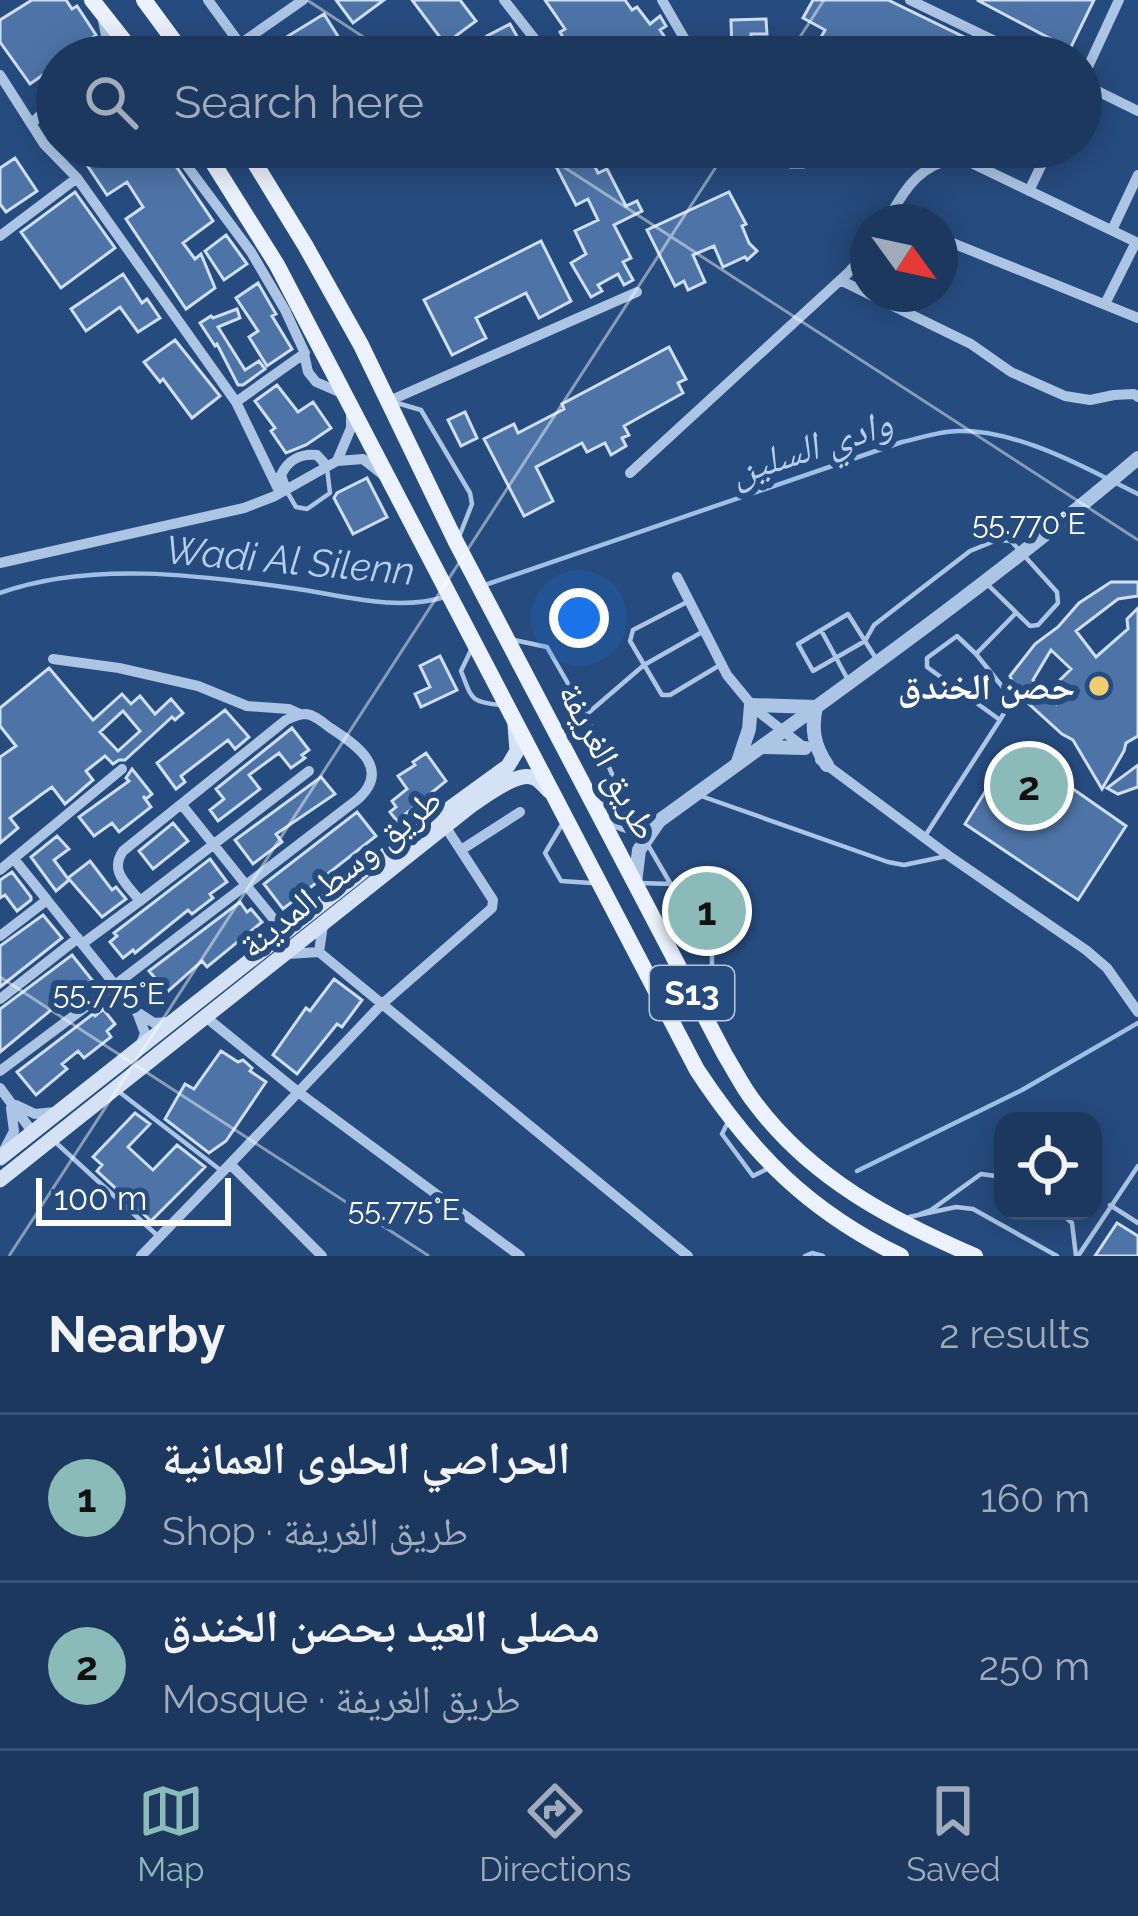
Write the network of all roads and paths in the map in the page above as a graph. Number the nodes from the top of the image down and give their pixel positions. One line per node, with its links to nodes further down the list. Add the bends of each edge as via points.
1 (144, 0): 11 (main road)
2 (208, 0): 12 (street)
3 (303, 0): 13 (street)
4 (503, 0): 14 (street)
5 (662, 0): 15 (street)
6 (910, 0): 16 (street)
7 (1119, 0): 17 (street)
8 (96, 5): 9 (street); 10 (main road)
9 (106, 36)
10 (120, 36)
11 (170, 36)
12 (234, 36)
13 (251, 36)
14 (532, 36)
15 (682, 36)
16 (985, 36)
17 (1102, 37)
18 (0, 75): 22 (street)
19 (1102, 93): 20 (street)
20 (1138, 111)
21 (36, 121): 22 (street)
22 (31, 124): 23 (street)
23 (36, 132)
24 (67, 168): 32 (street)
25 (188, 168): 44 (street)
26 (216, 168): 44 (main road, طريق الغريفة / S13, via 277,265)
27 (258, 168): 47 (main road, طريق الغريفة / S13)
28 (927, 168): 34 (street)
29 (982, 168): 33 (street)
30 (1040, 168): 33 (street)
31 (1138, 175): 35 (street)
32 (77, 178): 36 (street); 48 (street)
33 (1030, 191): 35 (street)
34 (899, 204)
35 (1112, 230): 37 (street)
36 (0, 236)
37 (1137, 242): 42 (street)
38 (958, 245): 42 (street)
39 (850, 269): 40 (street)
40 (840, 280): 45 (street, via 1065,396); 51 (street)
41 (637, 292): 47 (street)
42 (1105, 304): 43 (street)
43 (1138, 318)
44 (310, 349): 46 (main road, طريق الغريفة / S13); 48 (street)
45 (1138, 397)
46 (347, 401): 50 (street, via 351,428); 52 (main road, طريق الغريفة / S13)
47 (389, 401): 54 (main road, طريق الغريفة / S13); 54 (lane, via 421,410 470,493)
48 (236, 402): 53 (street)
49 (1138, 458): 55 (street)
50 (332, 464): 52 (street, via 363,459); 53 (street); 53 (street, via 297,457 281,475); 53 (lane, via 330,494 307,509)
51 (631, 473)
52 (388, 481): 65 (main road, طريق الغريفة / S13)
53 (283, 491): 56 (street, via 224,514)
54 (456, 542): 63 (main road, طريق الغريفة / S13)
55 (1022, 553): 58 (street); 60 (lane, via 1059,597 1034,626); 64 (lane, via 1011,541 982,543)
56 (0, 563)
57 (677, 577): 59 (street)
58 (984, 581): 60 (lane); 69 (street)
59 (689, 601): 62 (street); 70 (lane, via 631,633)
60 (1016, 614): 66 (lane)
61 (821, 630): 64 (lane, via 848,614); 67 (lane); 67 (lane, via 798,644 813,671)
62 (704, 631): 70 (lane); 71 (street)
63 (508, 640): 77 (lane, via 547,646); 88 (main road, طريق الغريفة / S13)
64 (865, 641): 67 (lane); 69 (lane)
65 (475, 643): 75 (main road, طريق الغريفة / S13); 75 (lane, via 460,670 473,698)
66 (976, 654): 78 (lane, via 1011,698); 78 (lane, via 954,636 925,664)
67 (837, 657): 72 (lane)
68 (53, 659): 76 (street)
69 (878, 662): 72 (street)
70 (644, 665): 71 (lane, via 666,696); 77 (lane)
71 (721, 665): 73 (street)
72 (850, 682): 74 (street)
73 (751, 705): 74 (street); 79 (street); 82 (street)
74 (816, 706): 79 (street); 83 (street, via 815,743)
75 (511, 711): 87 (main road, طريق الغريفة / S13); 108 (main road, طريق وسط المدينة, via 517,751 508,766)
76 (299, 714): 89 (street); 104 (street, via 361,748 371,778 358,799)
77 (586, 715): 88 (lane, via 612,774)
78 (1000, 720): 94 (lane)
79 (784, 730): 80 (street); 81 (street)
80 (760, 748): 81 (street); 82 (street)
81 (805, 748): 83 (street)
82 (737, 764): 86 (street)
83 (826, 765): 94 (street)
84 (122, 769): 99 (street)
85 (309, 771): 96 (street)
86 (695, 794): 92 (street); 98 (lane, via 888,862)
87 (554, 796): 91 (main road, طريق الغريفة / S13); 93 (main road, طريق وسط المدينة, via 526,776)
88 (592, 799): 92 (street, via 624,826); 101 (main road, طريق الغريفة / S13)
89 (182, 805): 96 (street); 106 (street, via 119,856 116,870)
90 (520, 812): 97 (street)
91 (566, 818): 102 (main road, طريق الغريفة / S13); 102 (lane, via 545,853 561,881)
92 (659, 821): 95 (street)
93 (445, 826): 97 (street); 109 (main road, طريق وسط المدينة)
94 (924, 837): 98 (street)
95 (644, 839): 101 (street); 103 (lane)
96 (215, 844): 104 (street); 106 (street)
97 (461, 850): 118 (street, via 492,908)
98 (949, 856): 120 (street, via 1086,950)
99 (14, 859): 100 (street); 105 (street)
100 (0, 870)
101 (635, 883): 103 (lane); 116 (main road, طريق الغريفة / S13)
102 (600, 884): 137 (main road, طريق الغريفة / S13, via 730,1119)
103 (671, 884): 116 (lane, via 712,955)
104 (246, 885): 107 (street); 115 (street)
105 (46, 900): 110 (street); 111 (street)
106 (140, 901): 111 (street)
107 (272, 917): 108 (street); 112 (street)
108 (302, 920): 112 (main road, طريق وسط المدينة)
109 (325, 920): 113 (street); 114 (main road, طريق وسط المدينة)
110 (0, 936)
111 (80, 941): 115 (street); 117 (street)
112 (265, 948): 122 (main road, طريق وسط المدينة)
113 (319, 952): 114 (street); 118 (street)
114 (284, 955): 121 (main road, طريق وسط المدينة)
115 (116, 985): 119 (street); 124 (street)
116 (694, 997): 138 (main road, طريق الغريفة / S13, via 754,1102 789,1142)
117 (0, 999)
118 (381, 1005): 127 (street); 146 (street)
119 (137, 1012): 122 (street, via 154,1023); 123 (street, via 145,1033)
120 (1138, 1012)
121 (207, 1018): 126 (main road, طريق وسط المدينة); 127 (street)
122 (177, 1019): 123 (main road, طريق وسط المدينة)
123 (138, 1051): 129 (main road, طريق وسط المدينة)
124 (0, 1071)
125 (0, 1088): 128 (street)
126 (116, 1089): 130 (main road, طريق وسط المدينة); 133 (lane)
127 (298, 1092): 133 (street); 145 (street)
128 (9, 1099): 129 (street, via 35,1114); 130 (street); 131 (street, via 14,1131)
129 (64, 1110): 130 (main road, طريق وسط المدينة)
130 (42, 1139): 131 (main road, طريق وسط المدينة); 135 (main road, طريق وسط المدينة); 142 (lane)
131 (0, 1158)
132 (1138, 1166): 136 (lane)
133 (226, 1168): 142 (street); 144 (street)
134 (994, 1176): 139 (lane, via 981,1174)
135 (0, 1180)
136 (1110, 1205): 141 (lane); 153 (lane)
137 (818, 1208): 149 (street); 150 (main road, طريق الغريفة / S13)
138 (888, 1216): 139 (lane); 151 (main road, طريق الغريفة / S13)
139 (914, 1216): 152 (lane, via 973,1209)
140 (1069, 1220): 153 (lane)
141 (1138, 1223)
142 (159, 1238): 143 (street)
143 (141, 1256)
144 (322, 1256)
145 (520, 1256)
146 (688, 1256)
147 (805, 1256): 148 (lane)
148 (823, 1256)
149 (884, 1256)
150 (901, 1256)
151 (975, 1256)
152 (1057, 1256)
153 (1077, 1256)

